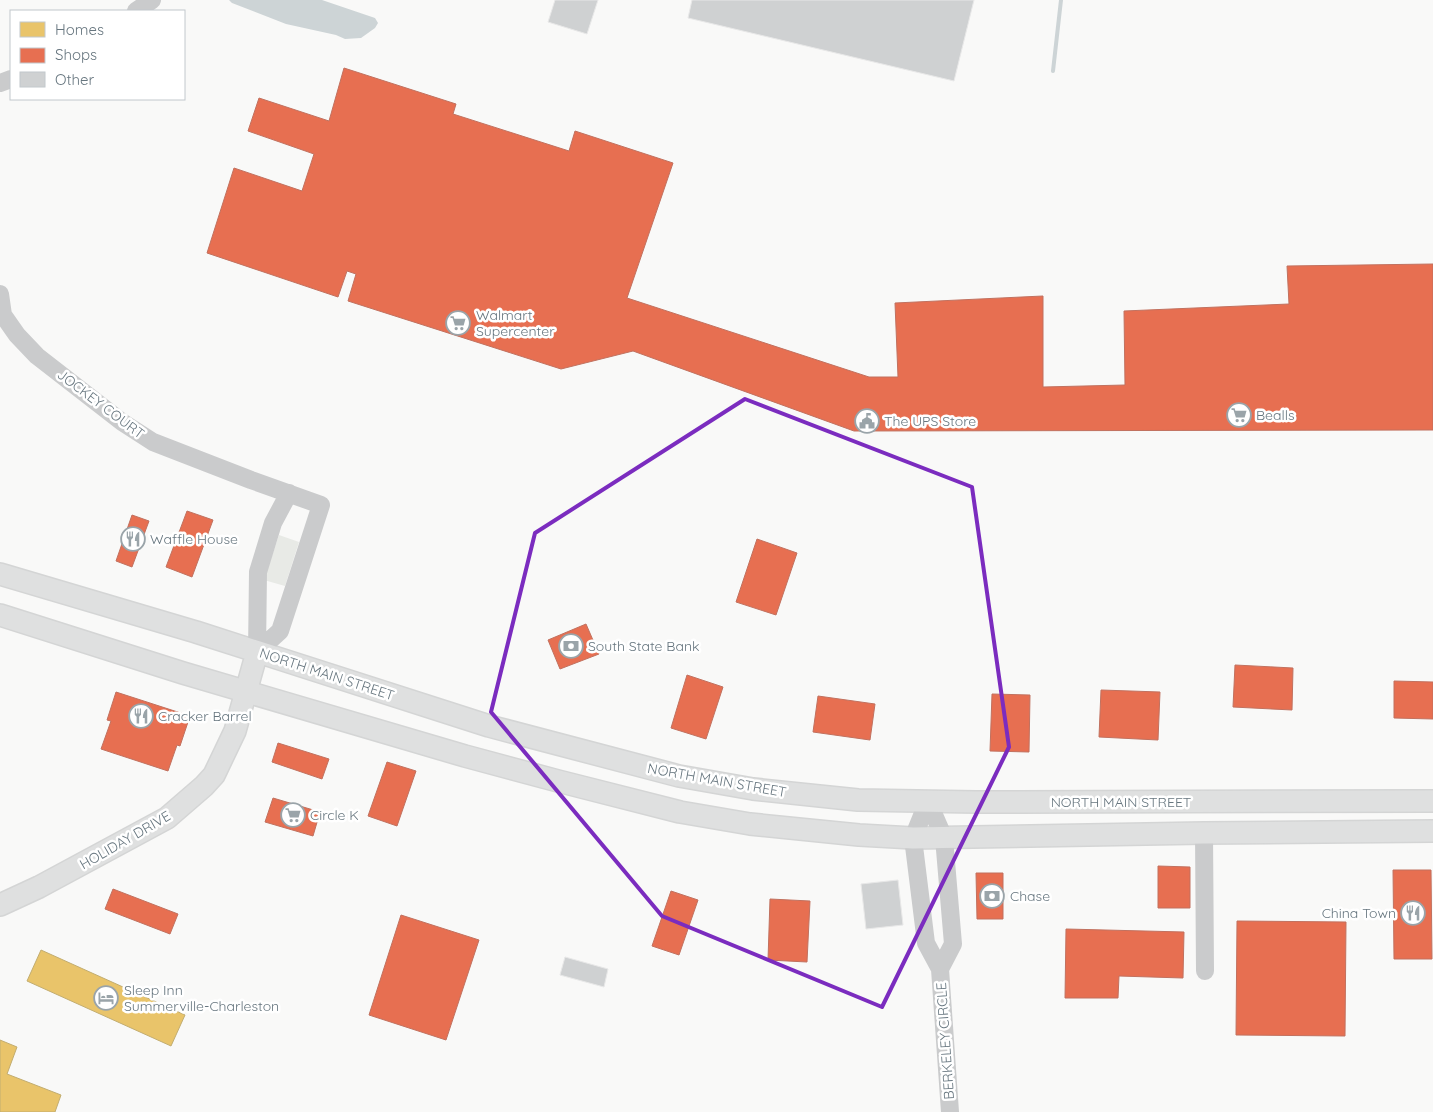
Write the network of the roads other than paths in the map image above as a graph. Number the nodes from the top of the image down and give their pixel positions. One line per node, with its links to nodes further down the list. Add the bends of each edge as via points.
1 (152, 0): 2 (street)
2 (137, 10)
3 (0, 294): 4 (street, JOCKEY COURT, via 3,315 37,356 122,422 153,442)
4 (289, 493): 7 (street, via 273,523 258,572); 7 (street, JOCKEY COURT, via 321,505 280,631)
5 (0, 574): 7 (main road, NORTH MAIN STREET)
6 (0, 615): 8 (main road)
7 (257, 652): 8 (main road, HOLIDAY DRIVE); 9 (main road, NORTH MAIN STREET, via 488,726 679,776 763,790 858,800)
8 (245, 691): 13 (main road, via 482,760 680,812 750,824); 15 (main road, HOLIDAY DRIVE, via 234,731 214,775 195,794 167,818)
9 (928, 801): 10 (main road, NORTH MAIN STREET); 13 (street, BERKELEY CIRCLE); 14 (street, BERKELEY CIRCLE)
10 (1433, 801)
11 (1433, 831): 12 (main road)
12 (1204, 833): 14 (main road); 17 (street)
13 (913, 838): 14 (main road); 16 (street, BERKELEY CIRCLE, via 926,942)
14 (944, 838): 16 (street, BERKELEY CIRCLE, via 953,944)
15 (0, 905)
16 (940, 969): 18 (street, BERKELEY CIRCLE)
17 (1204, 971)
18 (950, 1112)

